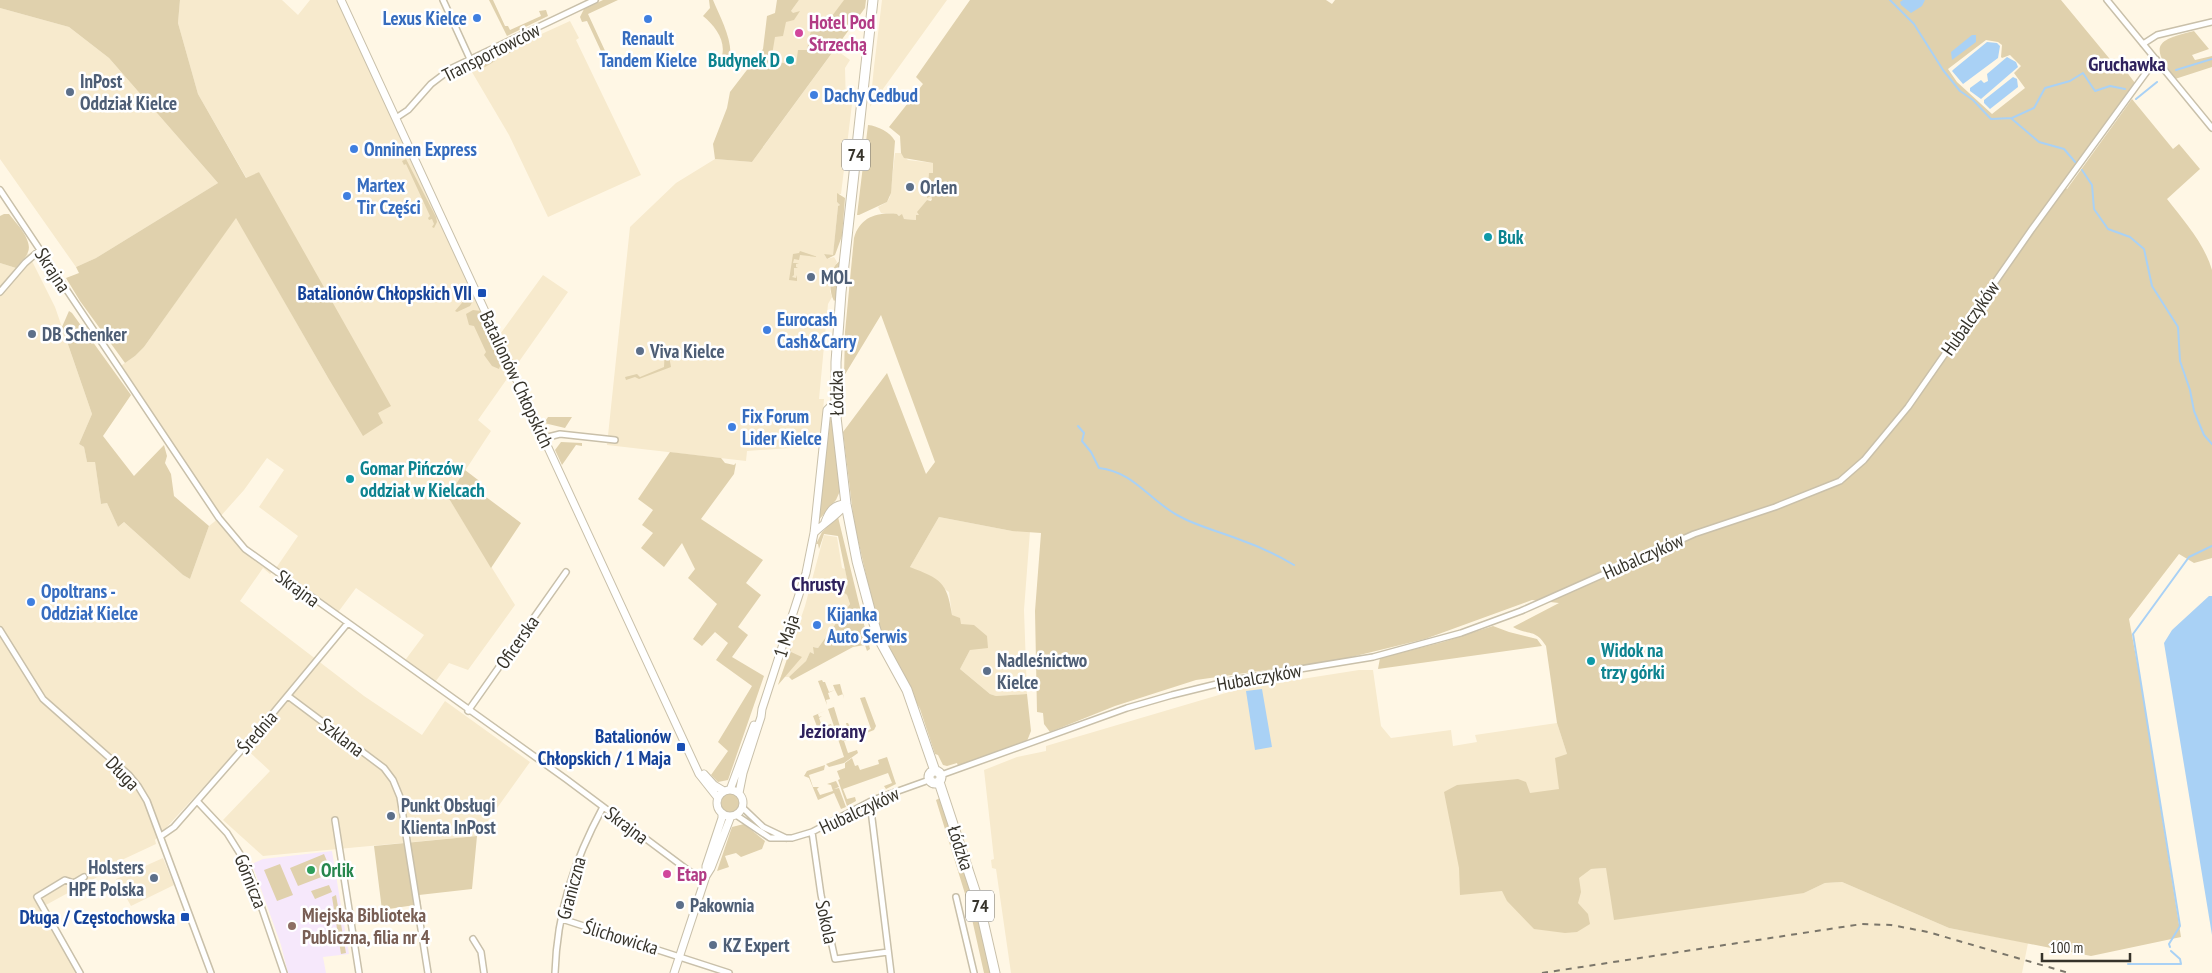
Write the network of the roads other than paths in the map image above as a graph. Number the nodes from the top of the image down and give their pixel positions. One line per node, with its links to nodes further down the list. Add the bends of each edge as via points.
1 (341, 0): 10 (street, Batalionów Chłopskich)
2 (443, 0): 8 (street)
3 (596, 0): 8 (street, Transportowców)
4 (873, 0): 15 (main road, Łódzka / 74, via 841,292)
5 (2107, 0): 7 (street)
6 (2212, 22): 7 (street, via 2157,35)
7 (2143, 44): 9 (street)
8 (470, 59): 10 (street, Transportowców, via 440,76)
9 (2156, 59): 11 (street); 27 (street, Hubalczyków, via 1902,414 1864,460 1840,481 1694,534 1521,611 1461,633 1373,657 1232,680 1172,694)
10 (396, 118): 16 (street, Batalionów Chłopskich)
11 (2212, 128)
12 (0, 190): 13 (street, Skrajna)
13 (40, 250): 14 (street, via 25,262); 21 (street, Skrajna, via 226,528 252,554)
14 (0, 292)
15 (835, 402): 18 (main road, Łódzka / 74); 19 (street, 1 Maja, via 827,410)
16 (544, 438): 17 (street, via 560,434); 26 (street, Batalionów Chłopskich)
17 (614, 440)
18 (846, 504): 19 (street, via 834,506); 27 (main road, Łódzka / 74, via 876,632 907,690)
19 (814, 533): 24 (street, 1 Maja, via 801,590)
20 (566, 572): 25 (street, Oficerska)
21 (347, 624): 23 (street, Średnia); 25 (street, Skrajna)
22 (0, 630): 40 (street, Długa, via 48,704 134,781 147,801)
23 (288, 696): 32 (street, Średnia); 53 (street, Szklana, via 384,768 393,780 400,797)
24 (762, 709): 29 (street, 1 Maja); 30 (street, 1 Maja)
25 (468, 711): 34 (street, Skrajna)
26 (692, 758): 29 (street, Batalionów Chłopskich, via 714,785); 31 (street, Batalionów Chłopskich, via 699,774)
27 (938, 776): 28 (main road, via 934,783); 60 (main road, Łódzka / 74, via 979,903)
28 (929, 780): 33 (street, Hubalczyków)
29 (727, 791): 30 (street); 31 (street)
30 (739, 793): 35 (street)
31 (718, 798): 36 (street)
32 (197, 801): 40 (street, Średnia, via 172,830); 51 (street, Górnicza, via 227,833 248,865)
33 (870, 802): 39 (street, Hubalczyków); 47 (street)
34 (604, 807): 43 (street, Skrajna, via 688,871); 45 (street, Graniczna, via 574,866)
35 (743, 808): 37 (street); 41 (street, via 763,827)
36 (722, 813): 37 (street); 43 (street)
37 (734, 815): 41 (street, Hubalczyków, via 770,838); 43 (street)
38 (334, 820): 52 (street)
39 (812, 832): 41 (street, Hubalczyków); 47 (street, Sokola, via 834,959)
40 (161, 836): 50 (street, Długa)
41 (788, 839)
42 (84, 877): 49 (street, via 74,883 65,880 37,896)
43 (705, 878): 48 (street)
44 (956, 897): 59 (street)
45 (562, 919): 48 (street, Ślichowicka); 55 (street, Graniczna)
46 (472, 939): 54 (street, via 480,952)
47 (888, 952): 58 (street)
48 (680, 956): 56 (street); 57 (street, Ślichowicka)
49 (80, 973)
50 (211, 973)
51 (284, 973)
52 (359, 973)
53 (428, 973)
54 (484, 973)
55 (554, 973)
56 (674, 973)
57 (729, 973)
58 (891, 973)
59 (974, 973)
60 (995, 973)

